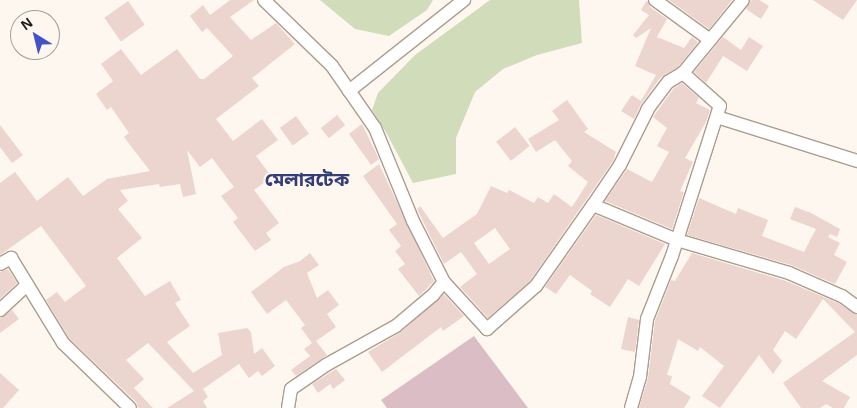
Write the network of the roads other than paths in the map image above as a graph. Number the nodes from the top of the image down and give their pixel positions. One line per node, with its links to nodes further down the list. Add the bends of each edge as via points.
1 (264, 0): 7 (street, via 332,66)
2 (464, 0): 7 (street)
3 (655, 0): 5 (street)
4 (743, 0): 5 (street)
5 (710, 40): 6 (street)
6 (683, 73): 8 (street, via 720,106); 10 (street, via 668,82 648,109 620,165)
7 (349, 91): 13 (street, via 374,128 413,221)
8 (717, 117): 9 (street); 11 (street)
9 (857, 160)
10 (594, 206): 11 (street); 13 (street, via 536,286 487,329)
11 (677, 240): 15 (street, via 789,272 842,296); 19 (street, via 647,319 640,377)
12 (0, 264): 14 (street, via 11,258)
13 (444, 282): 18 (street, via 396,326 326,365 291,389)
14 (27, 285): 16 (street); 17 (street, via 63,343)
15 (857, 307)
16 (0, 310)
17 (130, 408)
18 (288, 408)
19 (631, 408)

